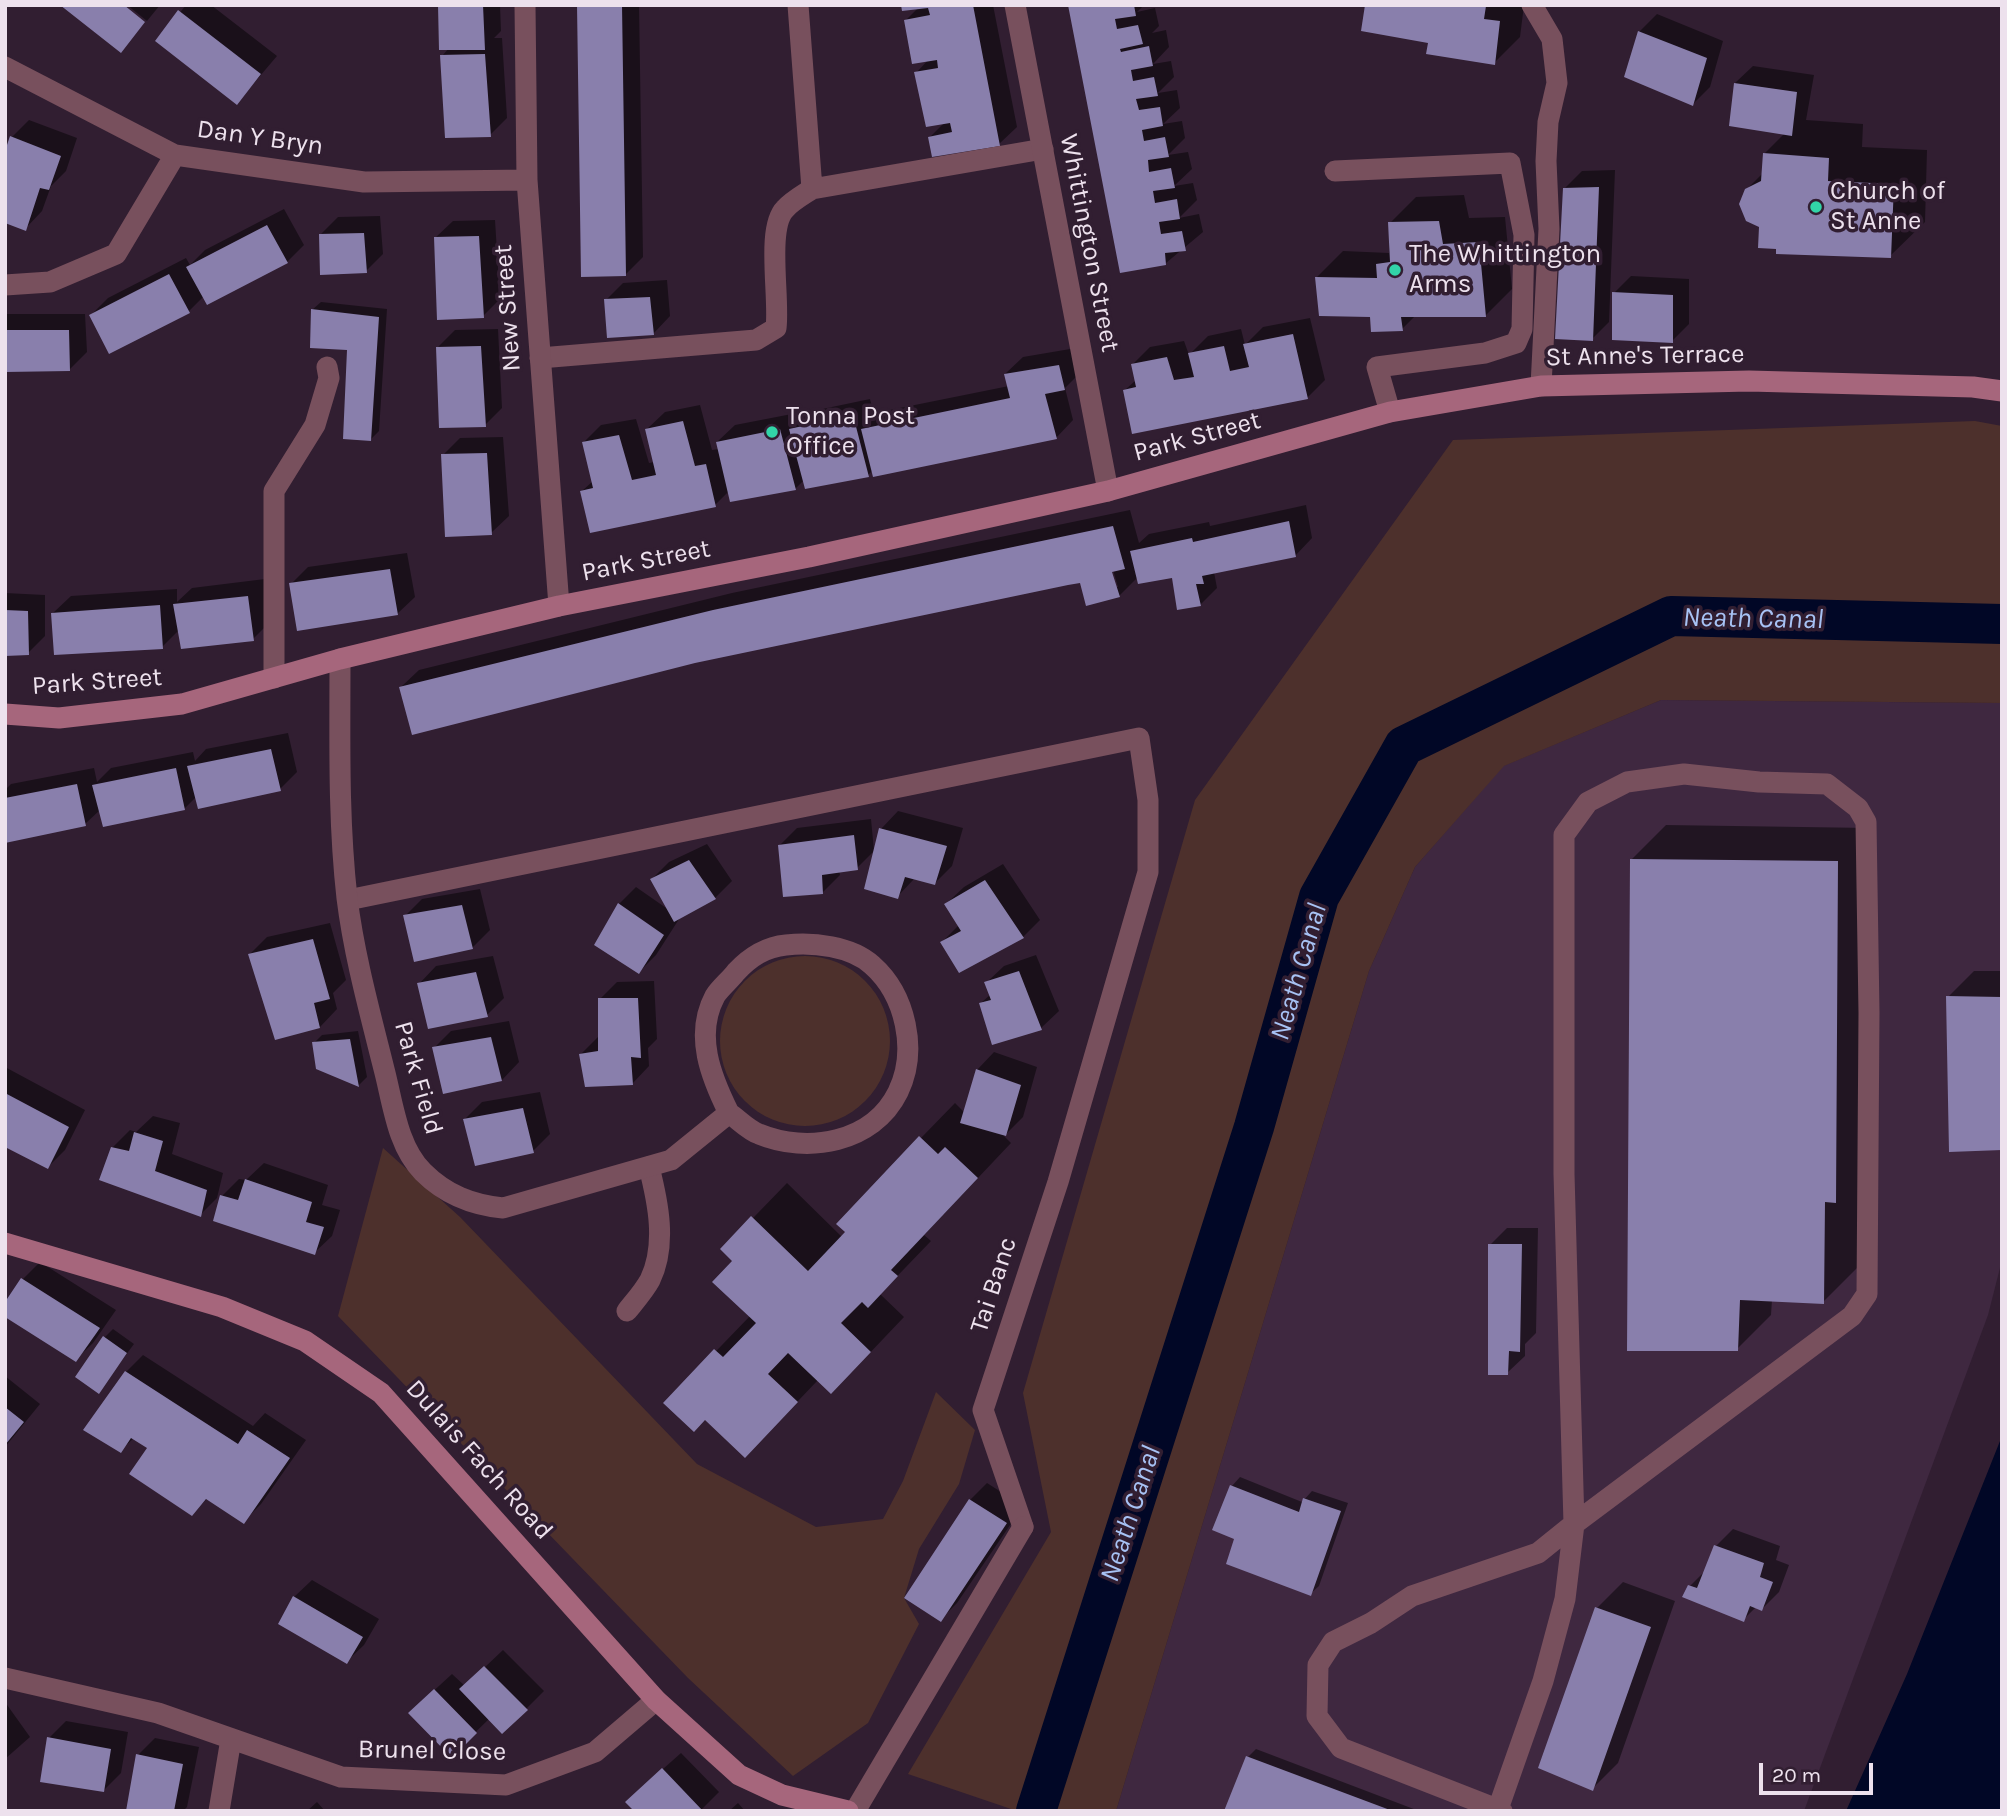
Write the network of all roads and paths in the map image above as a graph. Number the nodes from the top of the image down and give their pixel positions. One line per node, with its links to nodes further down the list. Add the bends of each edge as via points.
1 (525, 5): 9 (street, New Street)
2 (798, 5): 10 (street)
3 (1015, 5): 6 (street, Whittington Street)
4 (1532, 5): 14 (street, via 1552,38 1557,83 1548,122 1549,229)
5 (5, 67): 7 (street, Dan Y Bryn)
6 (1043, 149): 10 (street); 18 (street, Whittington Street)
7 (176, 155): 9 (street, Dan Y Bryn, via 364,181); 11 (street, via 116,254 50,282)
8 (1335, 171): 16 (street, via 1510,163 1524,235 1522,329 1516,343 1485,352 1377,367)
9 (527, 180): 12 (street, New Street)
10 (812, 189): 12 (street, via 783,210 775,239 776,328 756,340)
11 (5, 285)
12 (540, 358): 19 (street, New Street)
13 (327, 367): 21 (street, via 315,425 275,491)
14 (1541, 386): 15 (main road, St Anne's Terrace, via 1749,381); 16 (main road, St Anne's Terrace)
15 (2002, 391)
16 (1390, 412): 17 (main road, St Anne's Terrace)
17 (1295, 439): 18 (main road, Park Street)
18 (1108, 491): 19 (main road, Park Street)
19 (559, 606): 20 (main road, Park Street)
20 (340, 659): 21 (main road, Park Street); 23 (street, Park Field, via 340,824)
21 (274, 678): 22 (main road, Park Street, via 183,704 60,718)
22 (5, 714)
23 (348, 900): 25 (street, Park Field, via 403,1142 422,1171 474,1205 503,1208); 35 (street, Tai Banc, via 1139,738 1149,800 1148,872 1058,1182 983,1410 1023,1527)
24 (729, 1112): 24 (street, via 708,1071 706,1029 715,996 752,955 785,945 832,946 872,964 896,997 907,1028 906,1066 897,1094 872,1123 844,1139 805,1146 758,1134); 25 (street, Park Field, via 671,1160)
25 (649, 1167): 27 (street, via 658,1202 657,1258 650,1280)
26 (5, 1243): 30 (main road, Dulais Fach Road, via 222,1307 305,1341 381,1393)
27 (627, 1311)
28 (1574, 1524): 28 (street, via 1564,1174 1564,835 1588,802 1627,782 1684,774 1827,785 1858,808 1866,822 1867,1294 1852,1316); 32 (street, via 1565,1599); 32 (street, via 1538,1553 1412,1596 1333,1642 1318,1665 1317,1716 1341,1748)
29 (5, 1678): 31 (street, Brunel Close, via 158,1713)
30 (656, 1700): 31 (street, Brunel Close, via 595,1752 506,1785 341,1777); 34 (main road, Dulais Fach Road, via 739,1775 782,1796)
31 (231, 1739): 33 (street)
32 (1500, 1810)
33 (219, 1811)
34 (848, 1811)
35 (855, 1811)

